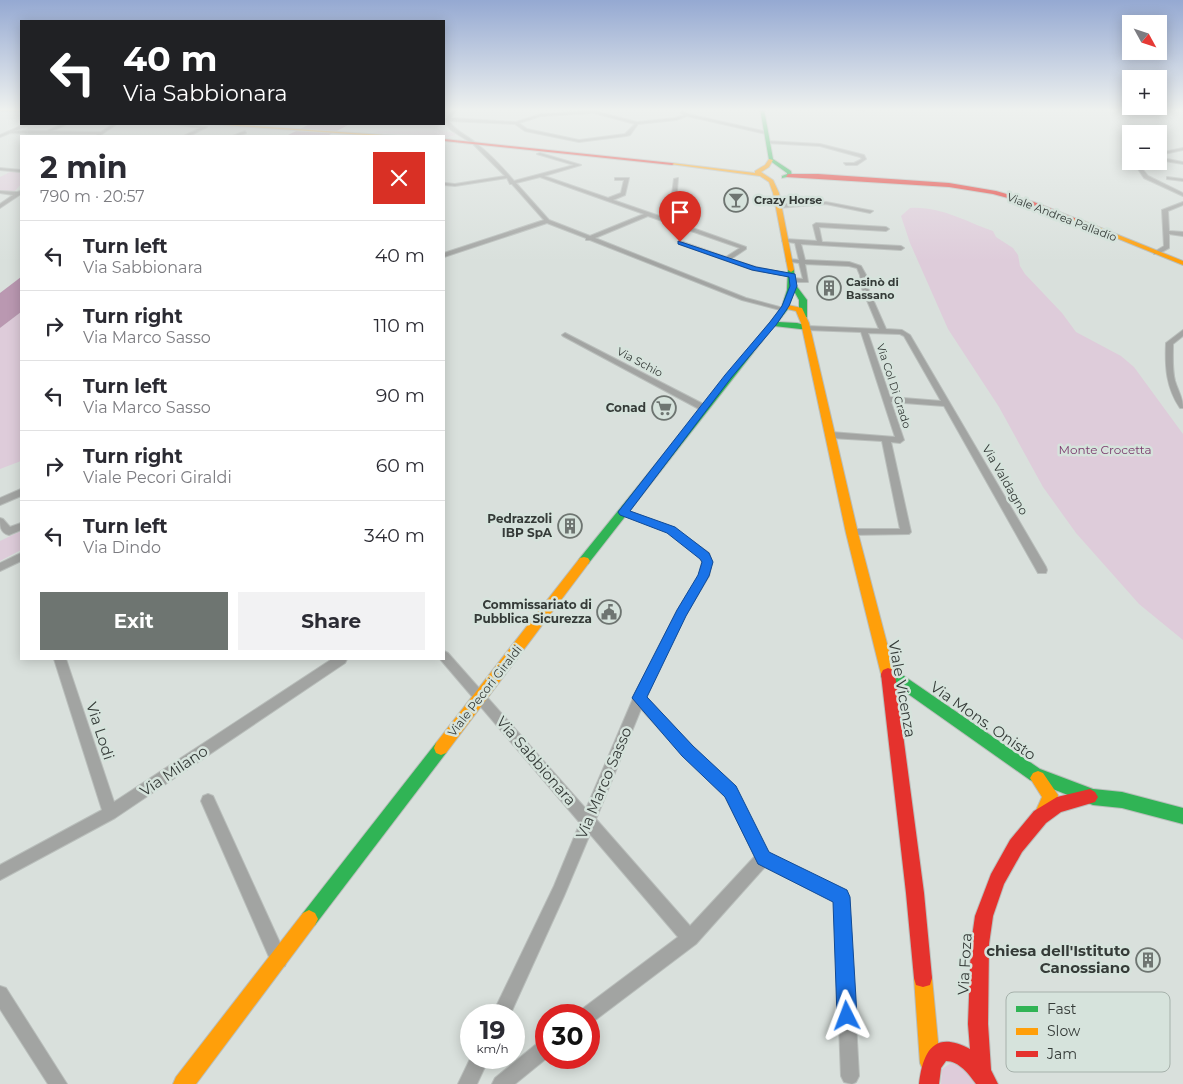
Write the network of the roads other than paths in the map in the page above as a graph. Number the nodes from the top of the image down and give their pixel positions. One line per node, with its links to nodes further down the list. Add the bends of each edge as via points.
1 (493, 160): 15 (street)
2 (559, 160): 13 (street, via 579,165)
3 (621, 160): 10 (main road, via 739,171)
4 (764, 160): 10 (main road)
5 (864, 160): 8 (street)
6 (1167, 160): 7 (street)
7 (1183, 163)
8 (846, 164)
9 (0, 169): 12 (street)
10 (763, 170): 14 (main road); 14 (main road)
11 (1141, 170): 24 (street, via 1146,177)
12 (20, 171)
13 (541, 176): 20 (street); 25 (street)
14 (783, 176): 28 (main road); 42 (main road, Viale Andrea Palladio, via 949,185 1008,195)
15 (507, 177): 20 (street); 21 (street)
16 (617, 178): 25 (street, via 626,179 625,190)
17 (1170, 178): 19 (street)
18 (676, 179): 32 (street, via 672,219)
19 (1183, 180)
20 (512, 183): 31 (street)
21 (445, 184)
22 (0, 192): 23 (street)
23 (20, 193): 27 (street)
24 (1183, 195)
25 (608, 200): 30 (street)
26 (1183, 202): 34 (street, via 1165,210)
27 (0, 206)
28 (778, 206): 29 (street, via 826,203); 37 (main road)
29 (870, 210)
30 (646, 215): 32 (street); 36 (street)
31 (547, 221): 36 (street); 43 (street)
32 (667, 222): 44 (street, via 744,248)
33 (886, 229): 40 (street, via 816,225)
34 (1166, 232): 35 (street); 42 (street, via 1167,247)
35 (1183, 234)
36 (588, 239): 49 (street, via 744,299)
37 (785, 241): 39 (street); 45 (main road)
38 (680, 242): 44 (street)
39 (798, 242): 40 (street); 46 (street)
40 (820, 244): 41 (street)
41 (902, 248)
42 (1156, 253): 47 (main road, Viale Andrea Palladio)
43 (445, 255)
44 (727, 260): 48 (street)
45 (789, 261): 46 (street); 48 (main road)
46 (803, 262): 48 (street, via 806,281); 53 (street, via 859,267)
47 (1183, 263)
48 (793, 280): 49 (main road); 50 (main road, Viale Vicenza, via 801,295)
49 (785, 307): 50 (main road, via 799,310); 51 (main road, Viale Pecori Giraldi)
50 (805, 322): 51 (main road); 52 (street, Via Valdagno); 60 (main road, Viale Vicenza)
51 (773, 324): 59 (main road, Viale Pecori Giraldi)
52 (864, 331): 53 (street, Via Valdagno); 56 (street, Via Col Di Grado)
53 (883, 331): 57 (street, Via Valdagno, via 907,335)
54 (1183, 332): 58 (street, via 1170,342 1168,367 1174,390)
55 (565, 335): 59 (street, Via Schio)
56 (886, 399): 57 (street); 61 (street, Via Col Di Grado, via 900,440)
57 (947, 404): 71 (street, Via Valdagno)
58 (1183, 406)
59 (704, 408): 64 (main road, Viale Pecori Giraldi)
60 (831, 435): 61 (street, Via Col Di Grado); 67 (main road, Viale Vicenza)
61 (886, 438): 67 (street, via 906,532)
62 (20, 492): 63 (street)
63 (0, 502)
64 (623, 512): 76 (main road, Viale Pecori Giraldi); 77 (street, Via Marco Sasso, via 671,530 705,556 707,562 704,576)
65 (0, 521): 68 (street)
66 (20, 526): 68 (street)
67 (852, 533): 75 (main road, Viale Vicenza)
68 (4, 534)
69 (20, 557): 70 (street)
70 (0, 566)
71 (1042, 570)
72 (445, 657): 76 (street, Via Sabbionara)
73 (60, 660): 81 (street, Via Lodi)
74 (340, 660): 81 (street, Via Milano)
75 (888, 676): 78 (main road, Via Mons. Onisto, via 899,680); 93 (main road, Viale Vicenza, via 915,893)
76 (480, 698): 84 (street, Via Sabbionara); 88 (main road, Viale Pecori Giraldi)
77 (639, 698): 84 (street, Via Marco Sasso); 85 (street, via 730,791)
78 (1035, 775): 79 (main road); 82 (main road, Via Foza, via 1050,795)
79 (1093, 797): 82 (main road, Via Foza, via 1055,806); 83 (main road, via 1122,800)
80 (208, 801): 88 (street)
81 (110, 813): 86 (street, Via Milano)
82 (1041, 816): 96 (main road, Via Foza, via 1004,864 980,934 978,1048)
83 (1183, 816)
84 (588, 820): 87 (street, Via Sabbionara); 90 (street, Via Marco Sasso)
85 (764, 858): 87 (street); 95 (street, via 841,897)
86 (0, 873)
87 (690, 938): 91 (street)
88 (279, 960): 98 (main road, Viale Pecori Giraldi)
89 (0, 994): 97 (street)
90 (506, 1004)
91 (600, 1006)
92 (535, 1056): 100 (street)
93 (930, 1063): 96 (main road, via 942,1050 952,1050 972,1060); 101 (main road, Viale Vicenza)
94 (474, 1069): 99 (street)
95 (850, 1076)
96 (986, 1078)
97 (58, 1084)
98 (183, 1084)
99 (467, 1084)
100 (501, 1084)
101 (929, 1084)

